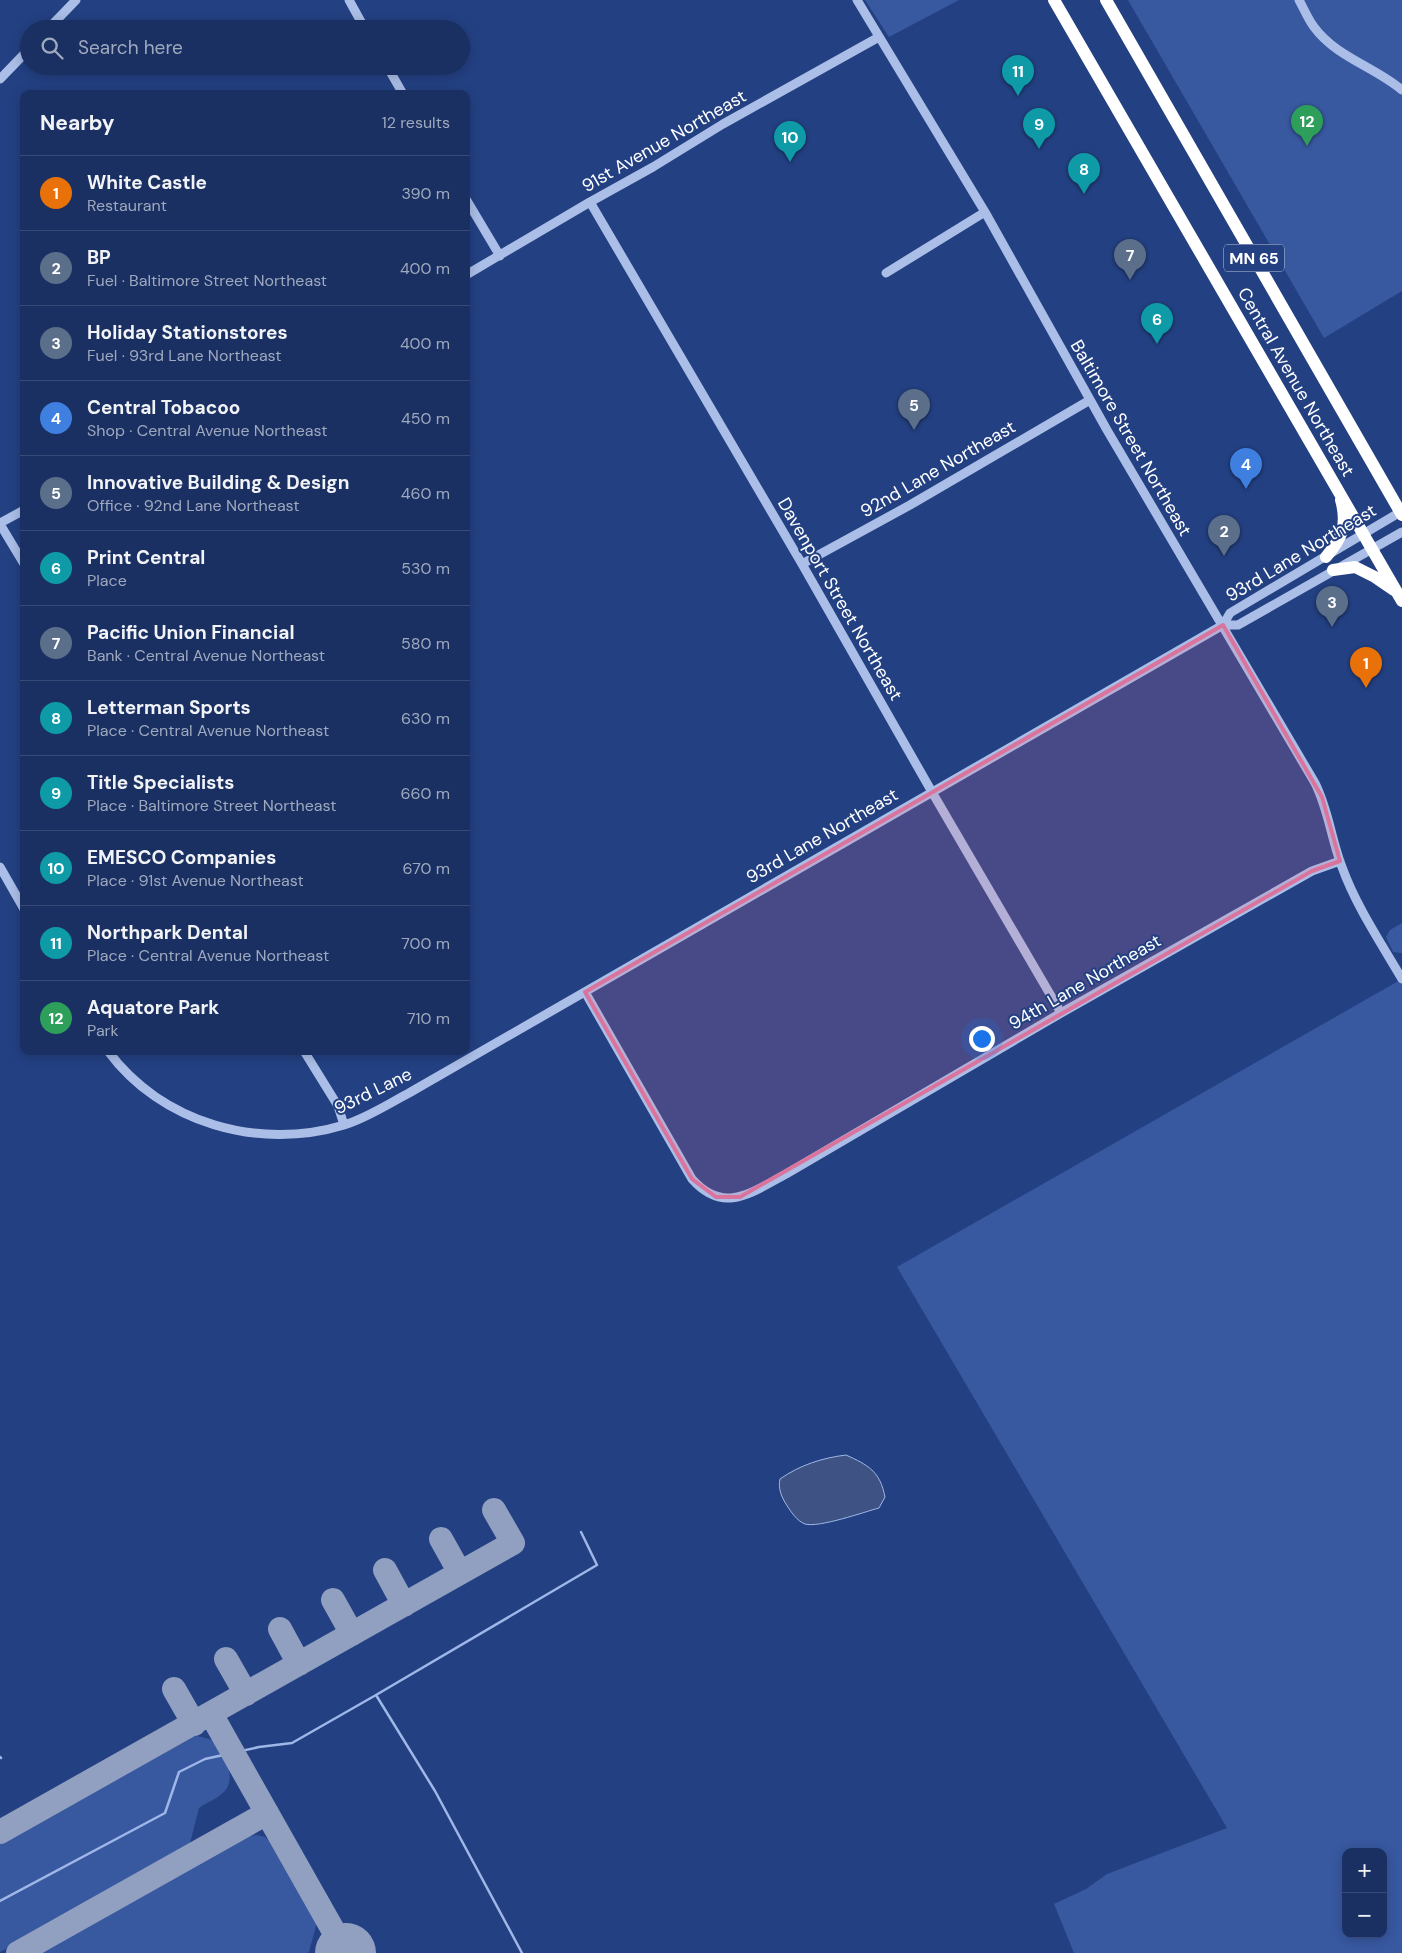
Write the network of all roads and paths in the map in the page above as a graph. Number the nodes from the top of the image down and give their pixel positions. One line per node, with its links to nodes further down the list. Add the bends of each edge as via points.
1 (76, 0): 8 (street)
2 (349, 0): 9 (street)
3 (857, 0): 10 (street, Baltimore Street Northeast)
4 (1048, 0): 11 (highway)
5 (1054, 0): 11 (highway, Central Avenue Northeast / MN 65)
6 (1106, 0): 26 (highway, Central Avenue Northeast / MN 65)
7 (1299, 0): 16 (street, via 1314,28 1341,53)
8 (57, 20)
9 (360, 20)
10 (879, 37): 17 (street, 91st Avenue Northeast); 19 (street, Baltimore Street Northeast)
11 (1086, 55): 24 (highway, Central Avenue Northeast / MN 65)
12 (20, 58): 14 (street)
13 (392, 75): 15 (street)
14 (0, 79)
15 (401, 90)
16 (1402, 90)
17 (590, 202): 20 (street, 91st Avenue Northeast); 33 (street, Davenport Street Northeast)
18 (470, 206): 20 (street)
19 (985, 212): 22 (street); 23 (street, Baltimore Street Northeast)
20 (500, 256): 21 (street, 91st Avenue Northeast)
21 (470, 273)
22 (886, 273)
23 (1090, 400): 33 (street, 92nd Lane Northeast); 36 (street, Baltimore Street Northeast)
24 (1336, 486): 29 (highway, Central Avenue Northeast / MN 65); 32 (highway, via 1344,511 1343,533)
25 (20, 512): 27 (street)
26 (1401, 513): 29 (street, 93rd Lane Northeast)
27 (0, 523): 31 (street)
28 (1402, 532): 30 (street, 93rd Lane Northeast)
29 (1364, 533): 30 (highway, Central Avenue Northeast / MN 65); 32 (street, 93rd Lane Northeast)
30 (1372, 548): 34 (street, 93rd Lane Northeast); 35 (highway, Central Avenue Northeast / MN 65)
31 (20, 557)
32 (1326, 557): 36 (street, 93rd Lane Northeast, via 1230,613)
33 (802, 564): 37 (street, Davenport Street Northeast)
34 (1333, 570): 35 (highway, via 1355,567); 36 (street, 93rd Lane Northeast, via 1238,625)
35 (1400, 597)
36 (1223, 624): 37 (street, 93rd Lane Northeast); 38 (street, Baltimore Street Northeast, via 1322,797)
37 (932, 792): 42 (street, 93rd Lane Northeast); 43 (street, Davenport Street Northeast)
38 (1340, 861): 41 (street, Baltimore Street Northeast, via 1354,894); 43 (street, 94th Lane Northeast, via 1312,871)
39 (0, 867): 40 (street)
40 (20, 902)
41 (1402, 978)
42 (585, 992): 43 (street, 94th Lane Northeast, via 692,1179 708,1194 730,1198 760,1188); 46 (street, 93rd Lane Northeast)
43 (1061, 1013)
44 (111, 1055): 47 (street, 93rd Lane, via 131,1078 165,1103 222,1128 246,1133 291,1135)
45 (306, 1055): 47 (street, via 338,1106)
46 (438, 1076): 47 (street, 93rd Lane, via 371,1114)
47 (344, 1125)

